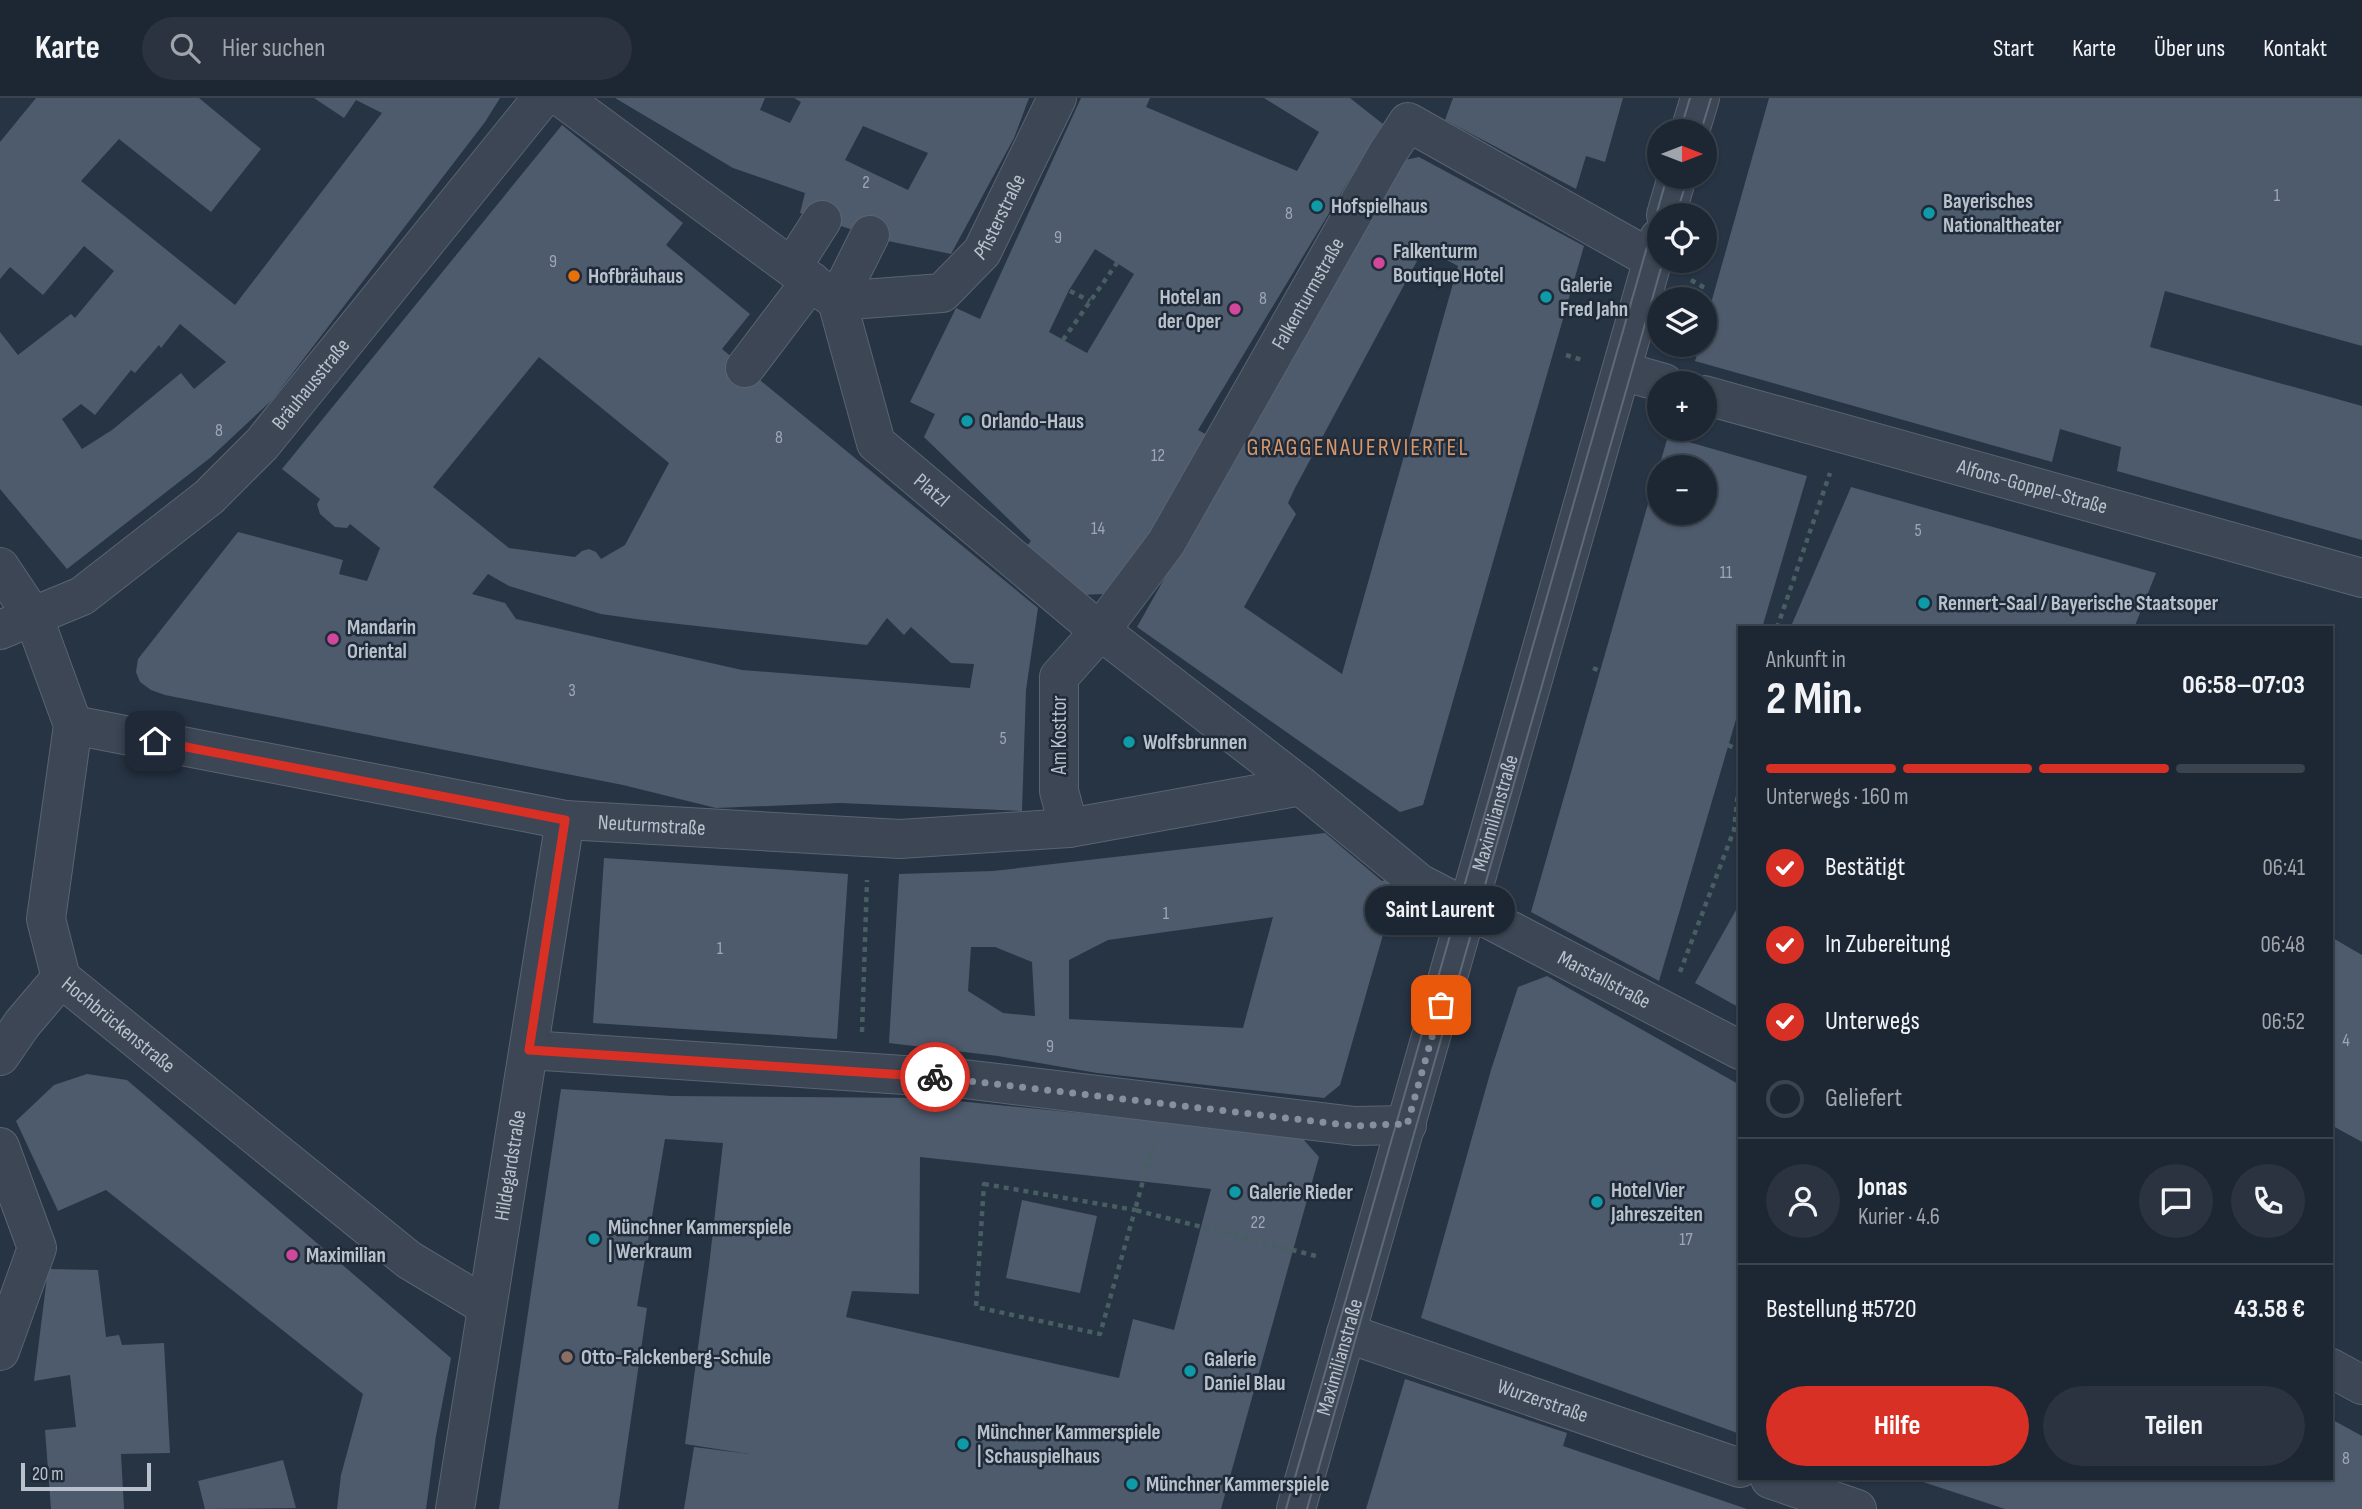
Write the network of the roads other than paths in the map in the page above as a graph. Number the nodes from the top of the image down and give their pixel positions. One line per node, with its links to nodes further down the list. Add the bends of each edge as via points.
1 (542, 98): 17 (street, Bräuhausstraße, via 262,444 209,498 82,596)
2 (562, 98): 10 (street)
3 (1700, 98): 4 (street)
4 (1694, 119)
5 (1044, 124): 10 (street, Pfisterstraße, via 994,258 942,293)
6 (822, 220): 10 (street)
7 (870, 235): 10 (street)
8 (1647, 244): 18 (street, Falkenturmstraße, via 1408,122 1166,543)
9 (1649, 273): 12 (street, Maximilianstraße)
10 (814, 283): 11 (street); 18 (street, Platzl, via 876,443)
11 (746, 368)
12 (1622, 371): 13 (street); 23 (street, Maximilianstraße)
13 (1647, 378)
14 (1717, 398): 16 (street, Alfons-Goppel-Straße)
15 (0, 567): 17 (street, Hochbrückenstraße)
16 (2362, 578)
17 (17, 624): 19 (street, Hochbrückenstraße)
18 (1100, 631): 20 (street); 22 (street, Am Kosttor, via 1059,677 1059,791)
19 (73, 725): 21 (street, Neuturmstraße); 24 (street, Hochbrückenstraße, via 46,919)
20 (1301, 786): 22 (street); 23 (street, via 1419,883)
21 (565, 820): 22 (street, Neuturmstraße, via 901,839); 26 (street, Hildegardstraße)
22 (1069, 828)
23 (1468, 909): 25 (street, Marstallstraße); 28 (street, Maximilianstraße)
24 (61, 978): 27 (street); 30 (street, Hochbrückenstraße, via 409,1260)
25 (1738, 1049)
26 (529, 1050): 28 (street, via 964,1079 1355,1126); 30 (street, Hildegardstraße)
27 (0, 1056)
28 (1407, 1125): 31 (street, Maximilianstraße)
29 (0, 1147): 32 (street, via 37,1248)
30 (486, 1306): 37 (street, Hildegardstraße)
31 (1346, 1333): 35 (street, Wurzerstraße); 38 (street, Maximilianstraße)
32 (0, 1352)
33 (2333, 1369): 34 (street)
34 (2362, 1385)
35 (1738, 1467)
36 (1773, 1480): 39 (street)
37 (455, 1509)
38 (1296, 1509)
39 (1857, 1509)

